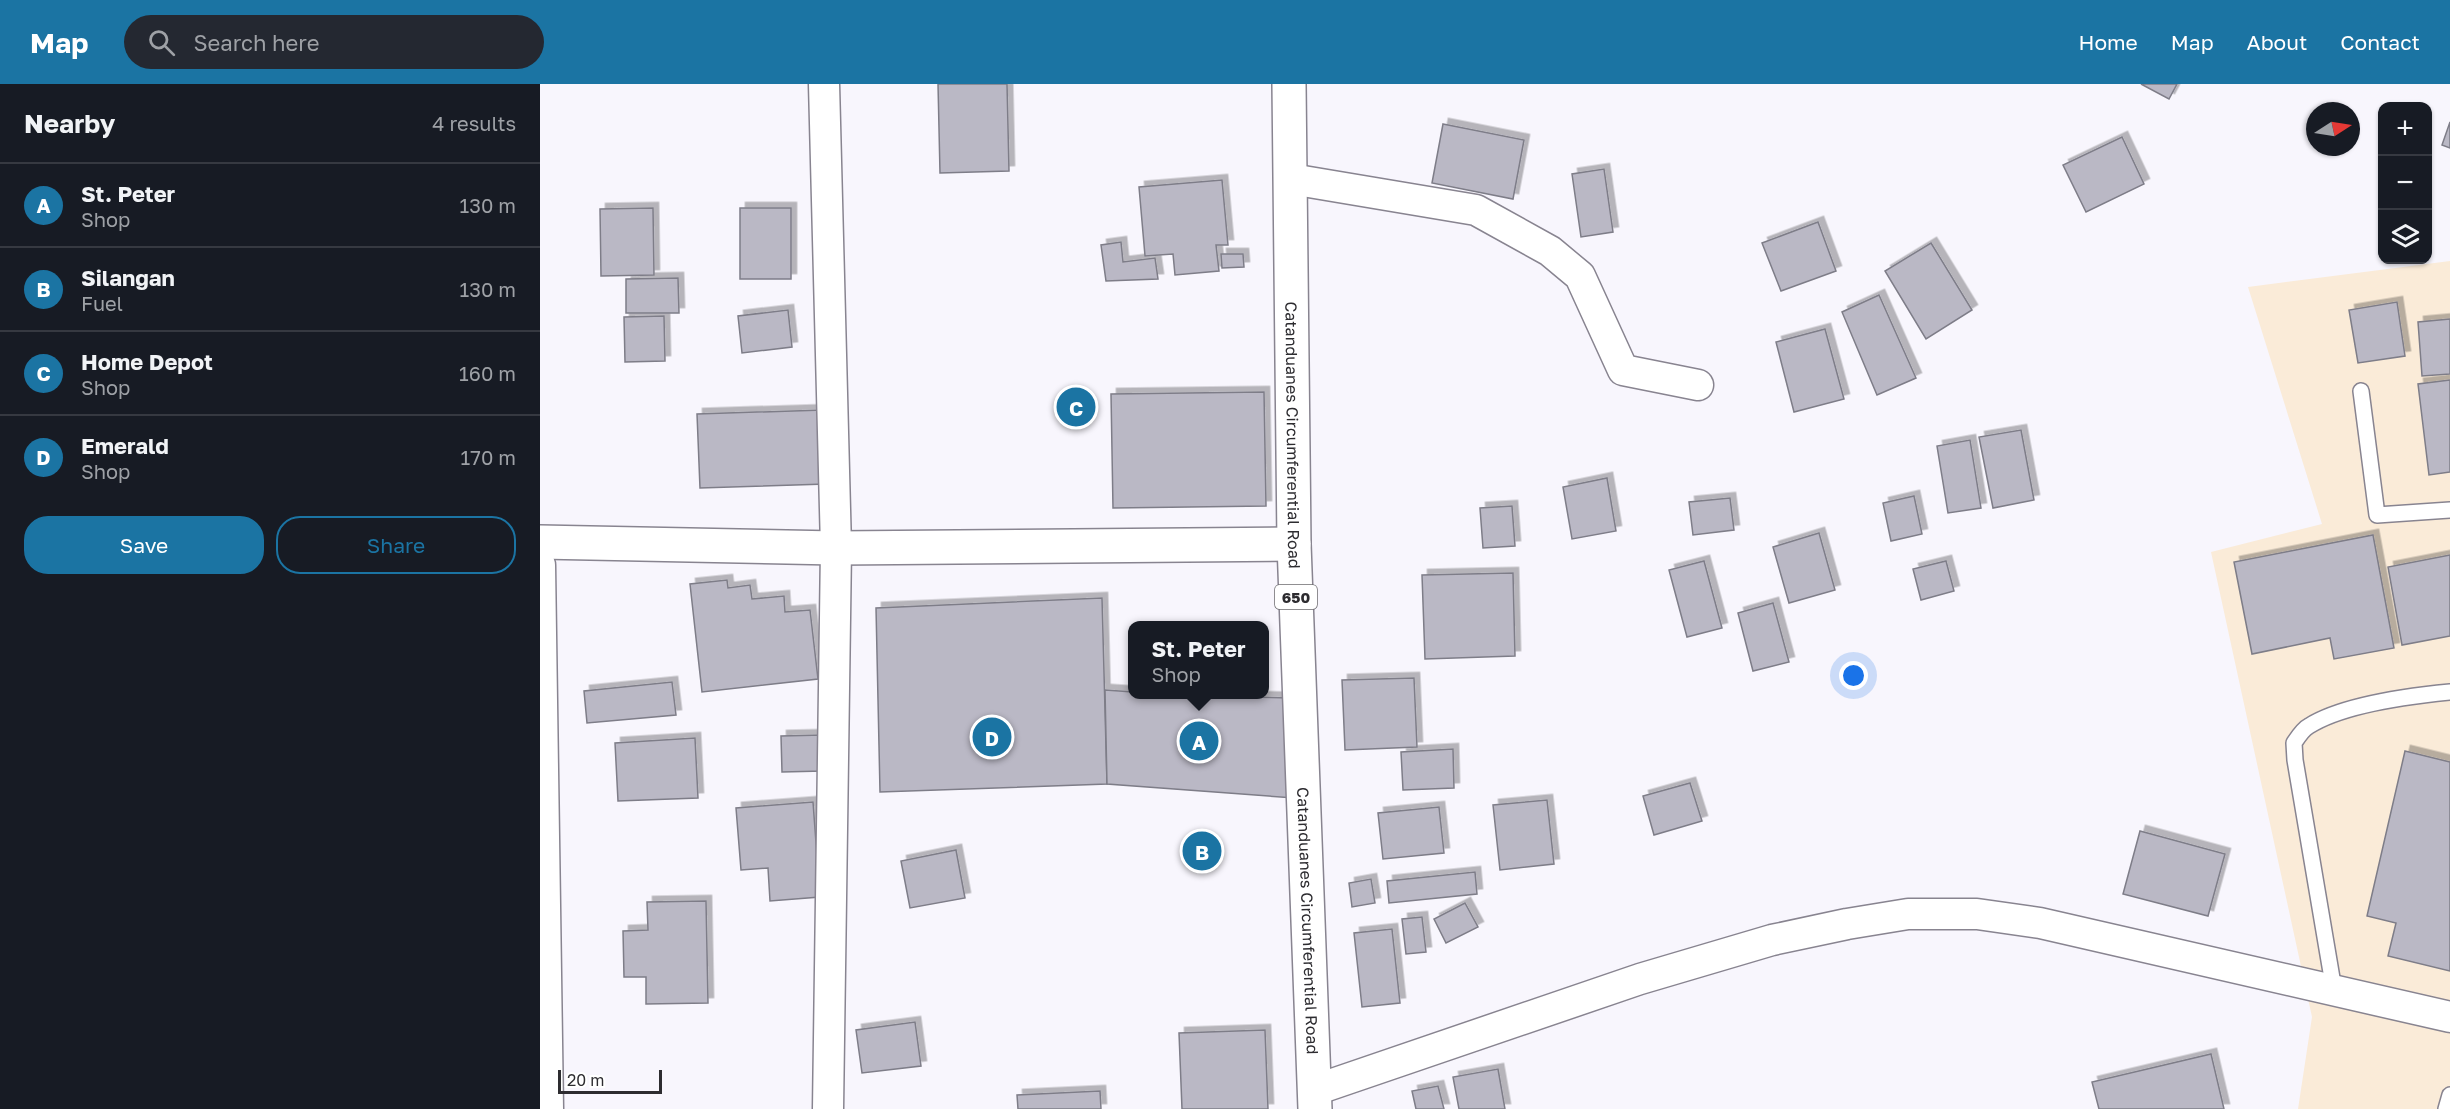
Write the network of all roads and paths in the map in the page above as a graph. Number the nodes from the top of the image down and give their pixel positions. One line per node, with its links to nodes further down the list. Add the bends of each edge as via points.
1 (824, 84): 9 (street)
2 (1290, 84): 3 (main road, Catanduanes Circumferential Road / 650)
3 (1292, 179): 4 (street, via 1476,210 1551,252 1580,276 1623,370); 8 (main road, Catanduanes Circumferential Road / 650)
4 (1698, 385)
5 (2361, 391): 6 (lane, via 2377,515)
6 (2450, 510)
7 (540, 542): 9 (main road)
8 (1294, 544): 9 (main road); 15 (main road, Catanduanes Circumferential Road / 650)
9 (836, 548): 17 (street)
10 (540, 565): 16 (street)
11 (2450, 692): 12 (lane, via 2331,715 2307,727 2294,743)
12 (2334, 990): 13 (street); 15 (street, via 2040,923 1977,914 1908,914 1772,940 1629,983)
13 (2450, 1017)
14 (2450, 1095): 18 (lane)
15 (1315, 1100)
16 (548, 1109)
17 (828, 1109)
18 (2446, 1109)

